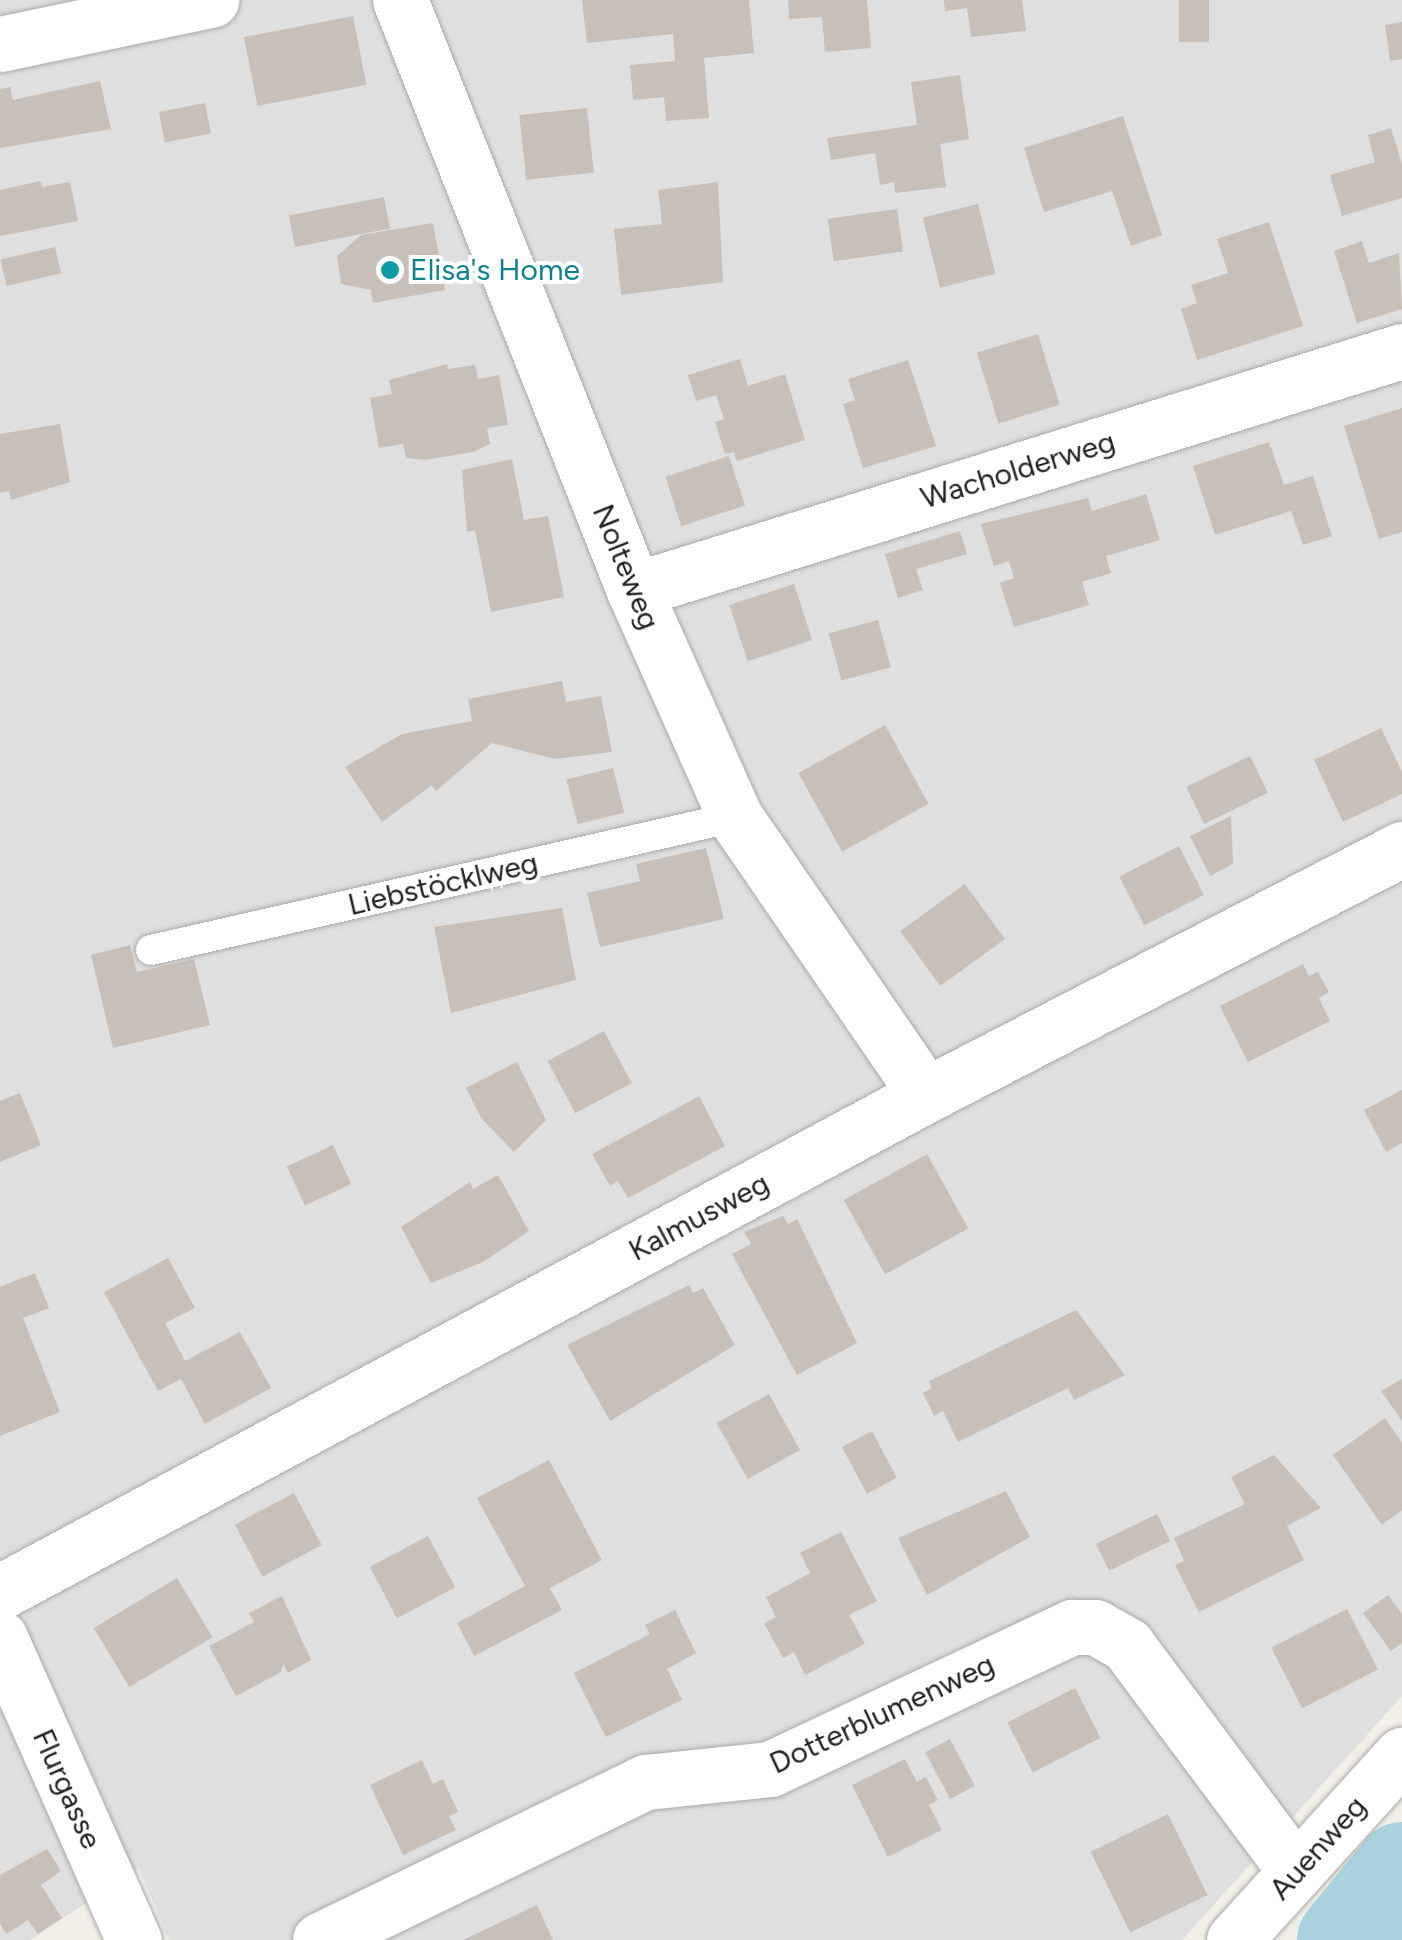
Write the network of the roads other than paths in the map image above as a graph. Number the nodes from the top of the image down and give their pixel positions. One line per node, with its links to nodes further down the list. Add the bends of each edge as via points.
1 (211, 0): 3 (street)
2 (400, 0): 5 (street, Nolteweg)
3 (0, 44)
4 (1402, 351): 5 (street, Wacholderweg)
5 (634, 590): 6 (street, Nolteweg)
6 (735, 817): 8 (lane, Liebstöcklweg); 9 (street, Nolteweg)
7 (1402, 849): 9 (street, Kalmusweg)
8 (151, 950)
9 (926, 1095): 10 (street, Kalmusweg)
10 (0, 1592)
11 (0, 1638): 14 (street, Flurgasse)
12 (1402, 1755): 13 (street, Auenweg)
13 (1296, 1872): 15 (street, Dotterblumenweg, via 1127,1645 1094,1627 1072,1627 770,1769 646,1782); 16 (street, Auenweg)
14 (134, 1940)
15 (320, 1940)
16 (1234, 1940)

